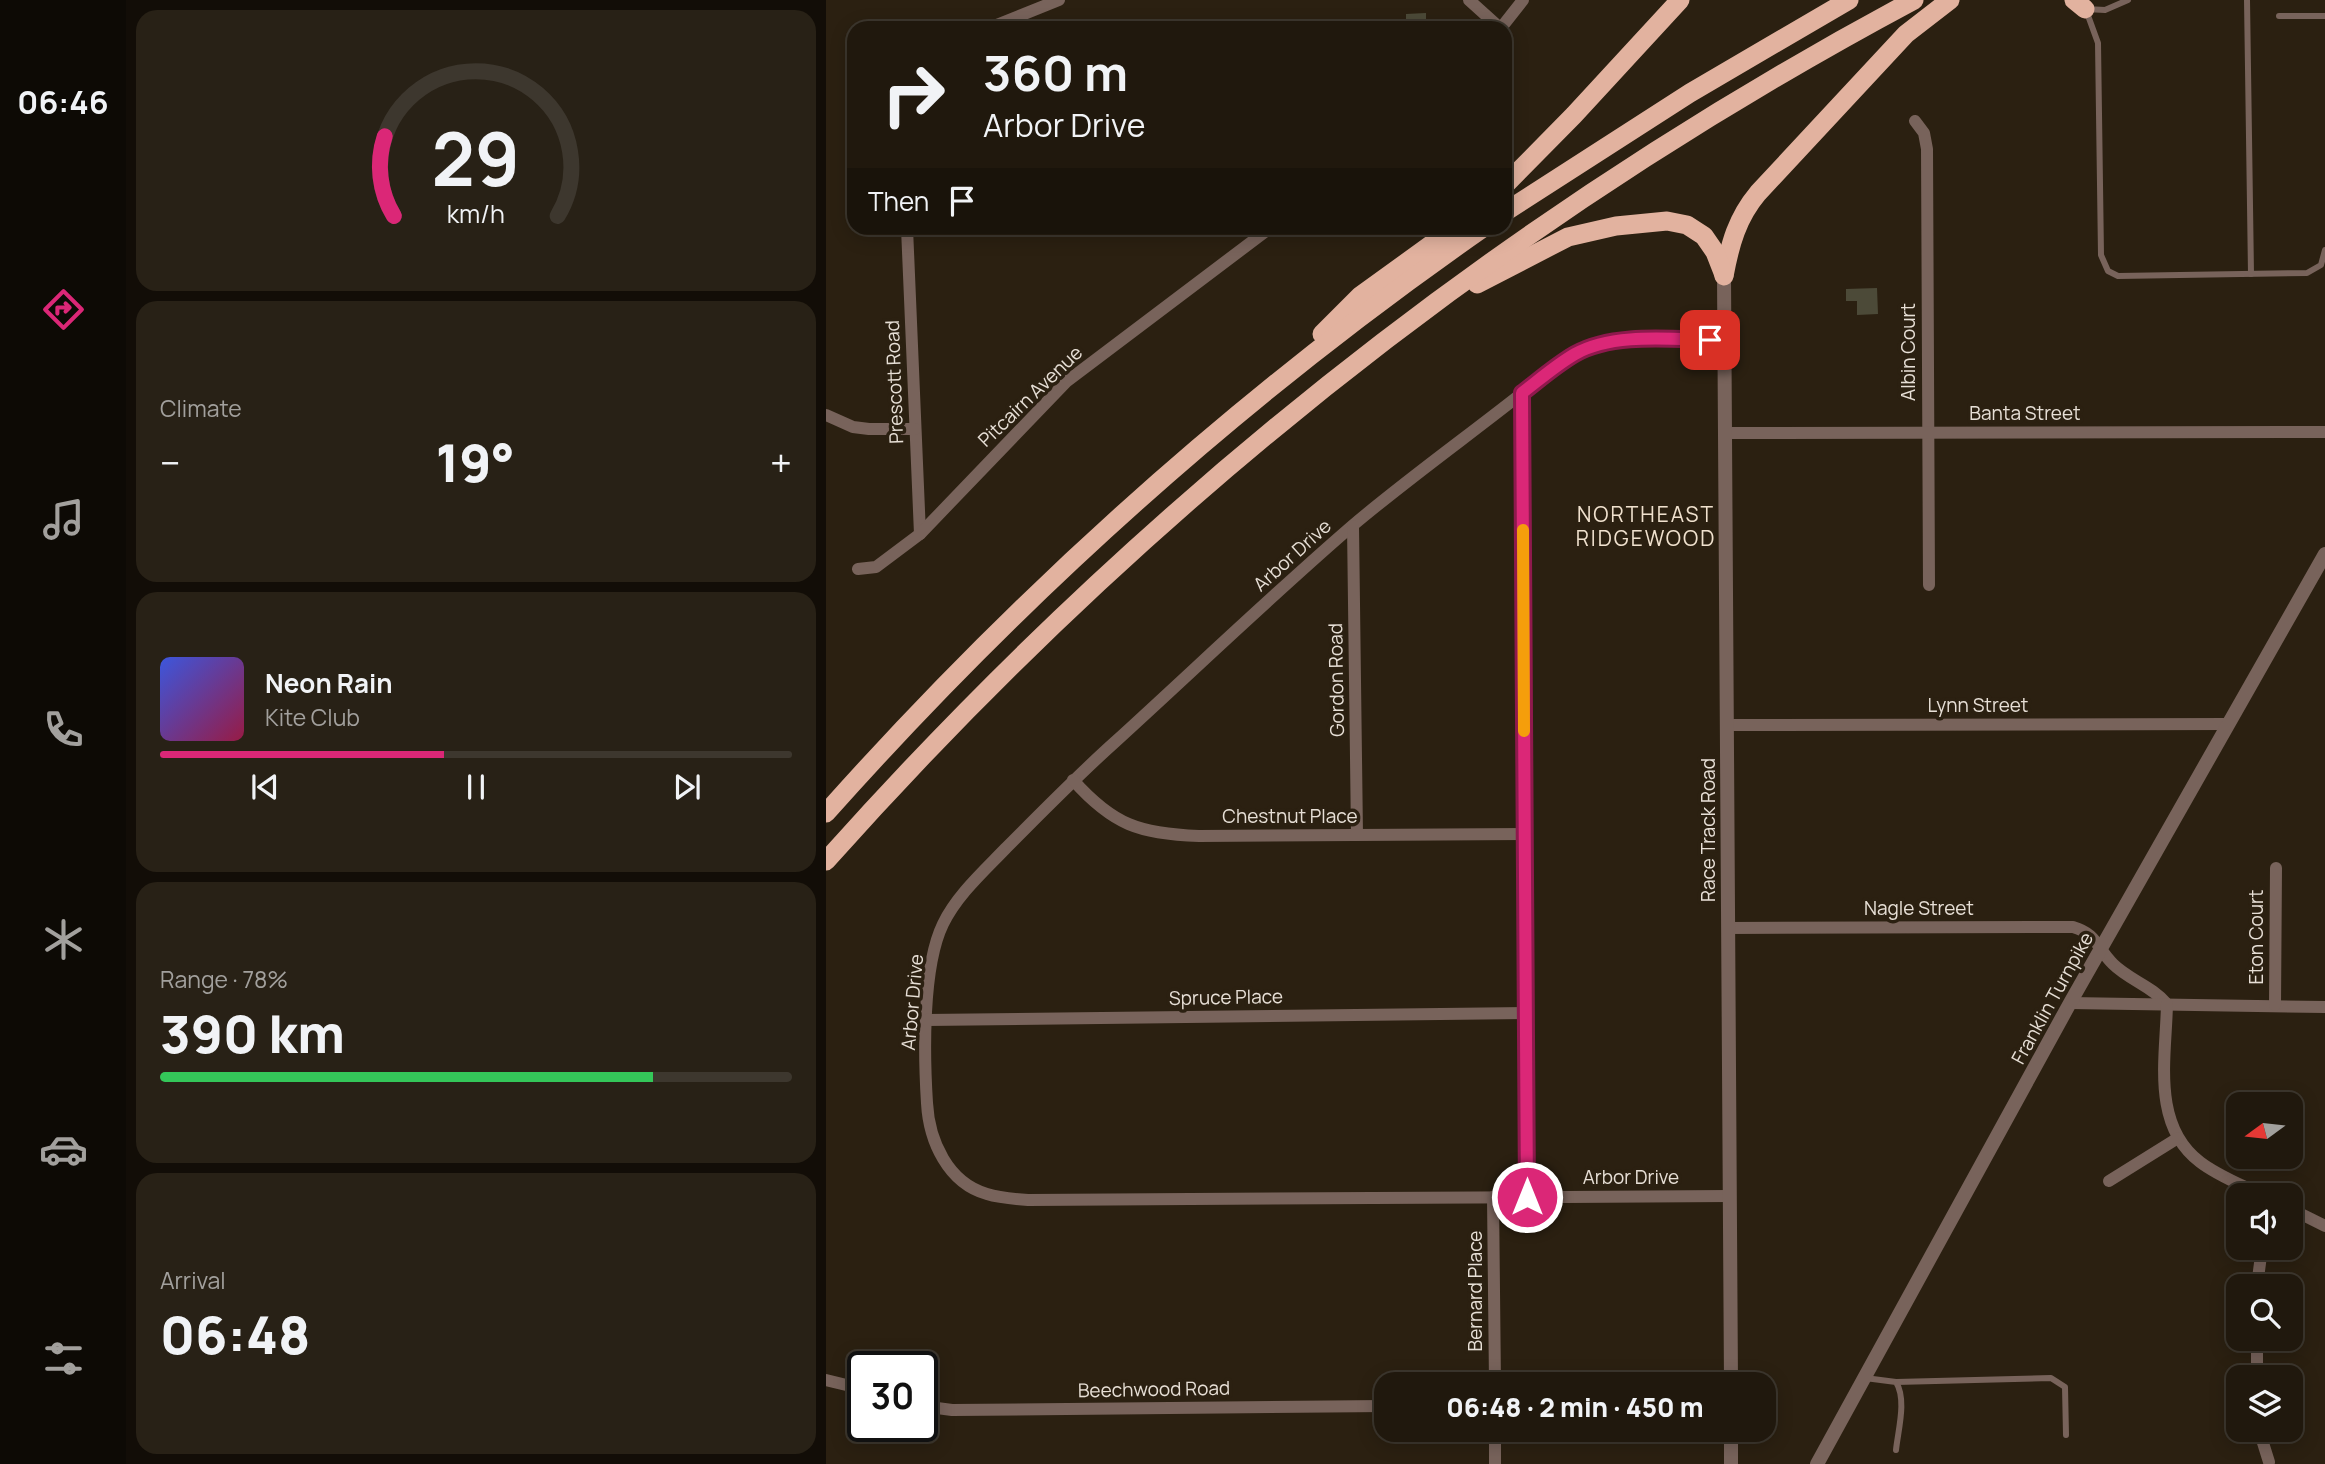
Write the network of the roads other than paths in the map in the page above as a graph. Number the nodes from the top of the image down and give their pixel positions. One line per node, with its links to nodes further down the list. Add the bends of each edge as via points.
1 (1059, 0): 13 (street)
2 (1469, 0): 14 (street)
3 (1523, 0): 15 (street)
4 (1680, 0): 17 (highway)
5 (1849, 0): 18 (highway, via 1678,100)
6 (1914, 0): 26 (highway, via 1773,78 1636,163)
7 (1951, 0): 25 (highway, via 1889,50 1758,193 1732,236)
8 (2128, 0): 10 (lane, via 2105,10)
9 (2248, 0): 24 (lane)
10 (2079, 4): 24 (lane, via 2098,43 2101,255 2105,267 2119,276)
11 (2279, 16): 12 (lane)
12 (2325, 16)
13 (1006, 21)
14 (1493, 21)
15 (1506, 21)
16 (1915, 121): 34 (street, Albin Court, via 1924,133 1927,149)
17 (1512, 178)
18 (1512, 207)
19 (907, 235): 31 (street, Prescott Road)
20 (1261, 235): 36 (street, Pitcairn Avenue, via 1066,382)
21 (1444, 235): 28 (highway, via 1360,296)
22 (1473, 235): 28 (highway)
23 (2325, 250): 24 (lane, via 2321,265 2312,272)
24 (2251, 274)
25 (1724, 276): 26 (highway, via 1710,244 1687,225 1667,221 1616,226 1555,242); 27 (street, Race Track Road)
26 (1414, 317): 46 (highway, via 1245,451 1094,585 988,688)
27 (1725, 340): 29 (street, Arbor Drive, via 1601,344 1563,361); 33 (street, Race Track Road)
28 (1268, 390): 43 (highway, via 1025,606)
29 (1522, 393): 35 (street, Arbor Drive); 44 (street)
30 (826, 415): 31 (street, via 853,427)
31 (915, 429): 36 (street, Prescott Road)
32 (2325, 432): 34 (street, Banta Street)
33 (1725, 433): 34 (street, Banta Street); 41 (street, Race Track Road)
34 (1927, 433): 39 (street, Albin Court)
35 (1353, 526): 42 (street, Arbor Drive); 45 (street, Gordon Road)
36 (920, 534): 38 (street, Pitcairn Avenue, via 876,567)
37 (2325, 554): 40 (street, Franklin Turnpike)
38 (858, 569)
39 (1928, 585)
40 (2228, 724): 41 (street, Lynn Street); 49 (street, Franklin Turnpike)
41 (1727, 725): 48 (street, Race Track Road)
42 (1073, 780): 45 (street, Chestnut Place, via 1100,809 1147,831 1199,836); 55 (street, Arbor Drive, via 977,878 943,923 933,955)
43 (826, 813)
44 (1525, 834): 45 (street, Chestnut Place); 54 (street)
45 (1357, 835)
46 (826, 860)
47 (2276, 868): 52 (street, Eton Court)
48 (1728, 929): 49 (street, Nagle Street, via 2067,926 2091,934); 59 (street, Race Track Road)
49 (2101, 948): 50 (street, Franklin Turnpike); 51 (street, Nagle Street, via 2116,967)
50 (2070, 1003): 51 (street); 66 (street, Franklin Turnpike)
51 (2167, 1004): 52 (street); 56 (street, via 2165,1097)
52 (2275, 1006): 53 (street)
53 (2325, 1007)
54 (1526, 1013): 55 (street, Spruce Place); 61 (street)
55 (926, 1020): 60 (street, Arbor Drive, via 932,1134 953,1172 987,1194 1028,1200)
56 (2178, 1138): 57 (street); 58 (street, via 2198,1161)
57 (2109, 1181)
58 (2239, 1183)
59 (1730, 1196): 61 (street, Arbor Drive); 65 (street, Race Track Road)
60 (1493, 1197): 61 (street, Arbor Drive); 64 (street, Bernard Place)
61 (1527, 1197)
62 (2303, 1215): 63 (street)
63 (2325, 1226)
64 (1495, 1372)
65 (1731, 1372)
66 (1863, 1378): 68 (lane); 80 (street, Franklin Turnpike)
67 (826, 1380): 69 (street)
68 (1896, 1382): 72 (lane, via 2051,1378 2065,1387); 76 (lane, via 1902,1397)
69 (847, 1385)
70 (1374, 1406): 71 (street, Beechwood Road)
71 (938, 1408)
72 (2066, 1435)
73 (1495, 1442): 78 (street)
74 (1731, 1442): 79 (street)
75 (2263, 1442): 77 (street)
76 (1896, 1450)
77 (2269, 1462)
78 (1495, 1464)
79 (1731, 1464)
80 (1817, 1464)

